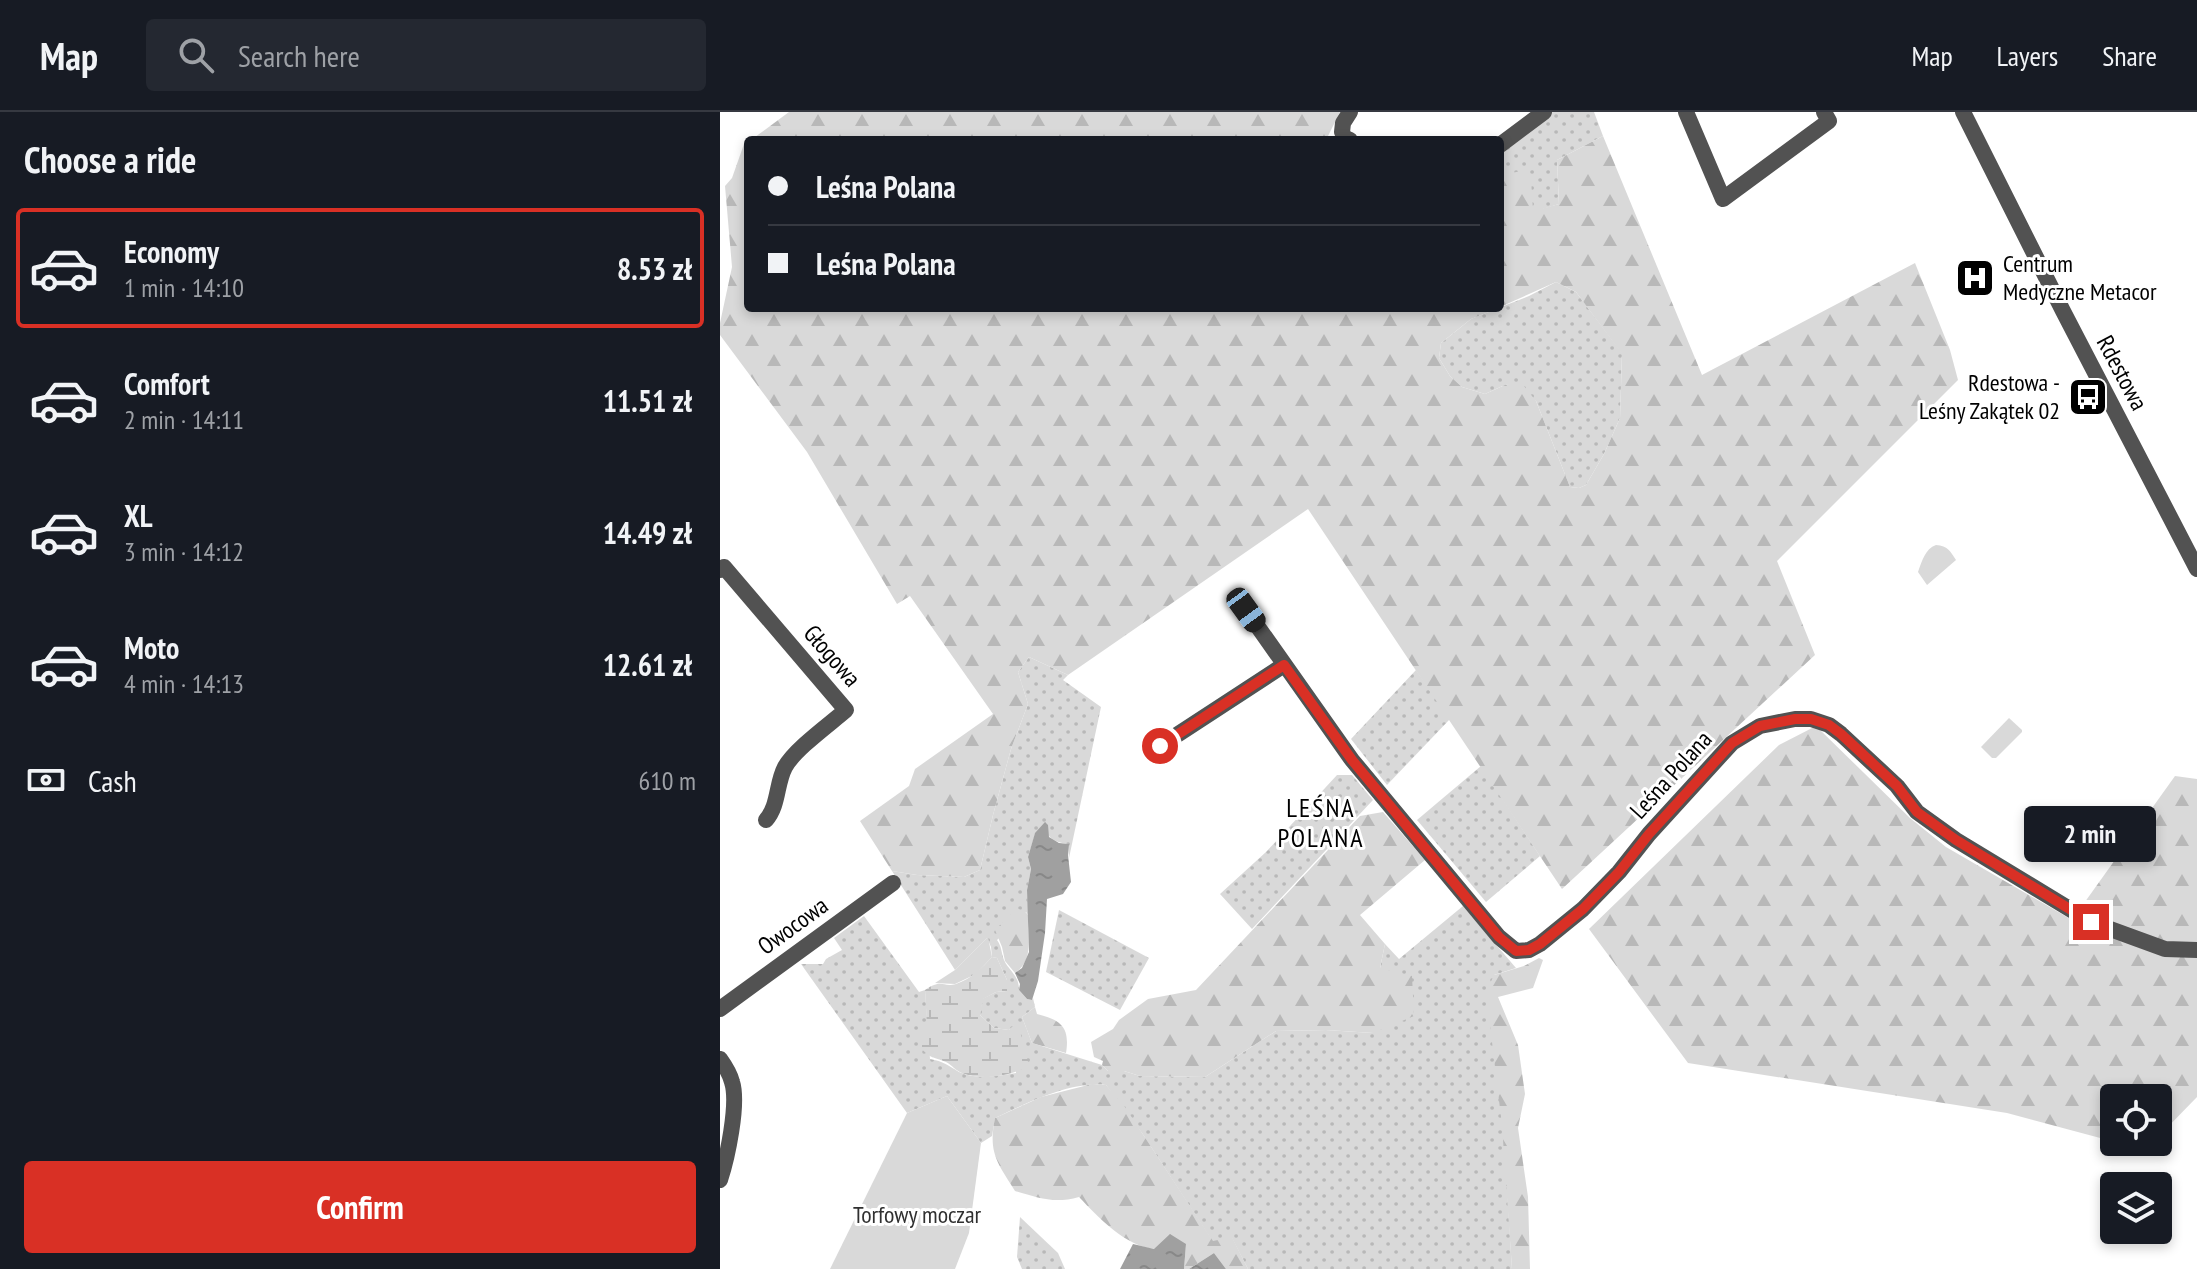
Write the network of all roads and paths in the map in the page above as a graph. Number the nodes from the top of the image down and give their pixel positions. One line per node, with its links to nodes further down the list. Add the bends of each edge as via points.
1 (1350, 112): 6 (street, via 1343,123)
2 (1544, 112): 7 (street)
3 (1686, 112): 4 (street, via 1723,199 1829,121)
4 (1824, 112)
5 (1963, 112): 8 (street, Rdestowa)
6 (1344, 136)
7 (1504, 142)
8 (2197, 569)
9 (720, 570): 13 (street, Głogowa, via 724,567 846,710 788,762)
10 (1246, 610): 11 (street, Leśna Polana)
11 (1284, 665): 12 (street); 15 (street, Leśna Polana, via 1352,760 1516,951 1540,944 1583,909 1732,743 1760,726 1795,719 1829,725 1897,786 1917,812 2091,922 2165,949)
12 (1160, 746)
13 (766, 820)
14 (893, 883): 16 (street, Owocowa)
15 (2197, 950)
16 (720, 1009)
17 (720, 1059): 18 (street, via 734,1091)
18 (720, 1180)

